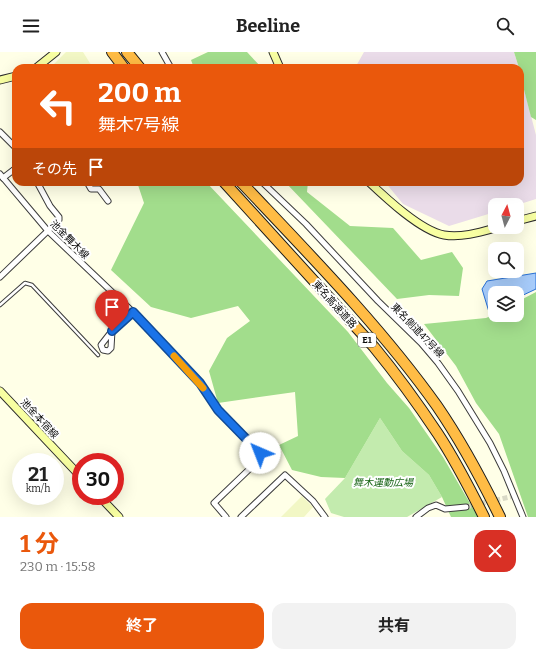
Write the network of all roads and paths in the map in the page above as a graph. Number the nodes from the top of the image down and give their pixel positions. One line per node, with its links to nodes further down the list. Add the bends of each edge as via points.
1 (56, 52): 6 (street)
2 (112, 52): 7 (highway)
3 (127, 52): 8 (highway)
4 (162, 52): 9 (street)
5 (273, 52): 10 (street)
6 (41, 64)
7 (121, 64)
8 (137, 64)
9 (169, 64)
10 (278, 64)
11 (12, 77): 12 (street)
12 (0, 80)
13 (0, 132): 14 (street)
14 (12, 144)
15 (12, 170): 16 (street)
16 (2, 176): 27 (street, 池金舞木線)
17 (39, 186): 27 (street, via 59,217)
18 (89, 186): 23 (street, via 91,189 98,190)
19 (228, 186): 42 (highway, 東名高速道路 / E1, via 395,373 439,435)
20 (245, 186): 43 (highway, 東名高速道路 / E1, via 368,320 405,365 463,447)
21 (266, 186): 44 (street, 東名側道47号線, via 306,224 438,363 490,442)
22 (373, 186): 26 (street, via 408,215 442,235 455,236)
23 (108, 201)
24 (536, 216): 25 (street)
25 (524, 219)
26 (488, 230)
27 (48, 231): 28 (street); 30 (street, 池金舞木線)
28 (0, 277)
29 (0, 305): 32 (lane, via 25,283 32,285)
30 (133, 312): 31 (street); 39 (street, 池金舞木線, via 200,383 218,410 262,457 214,503)
31 (112, 331)
32 (98, 355)
33 (0, 391): 34 (street, 池金本宿線)
34 (72, 467)
35 (108, 505): 38 (street)
36 (466, 507): 41 (street, via 445,509 436,505)
37 (322, 516): 40 (street, via 312,500 285,475)
38 (119, 517)
39 (226, 517)
40 (241, 517)
41 (416, 517)
42 (484, 517)
43 (500, 517)
44 (523, 517)

